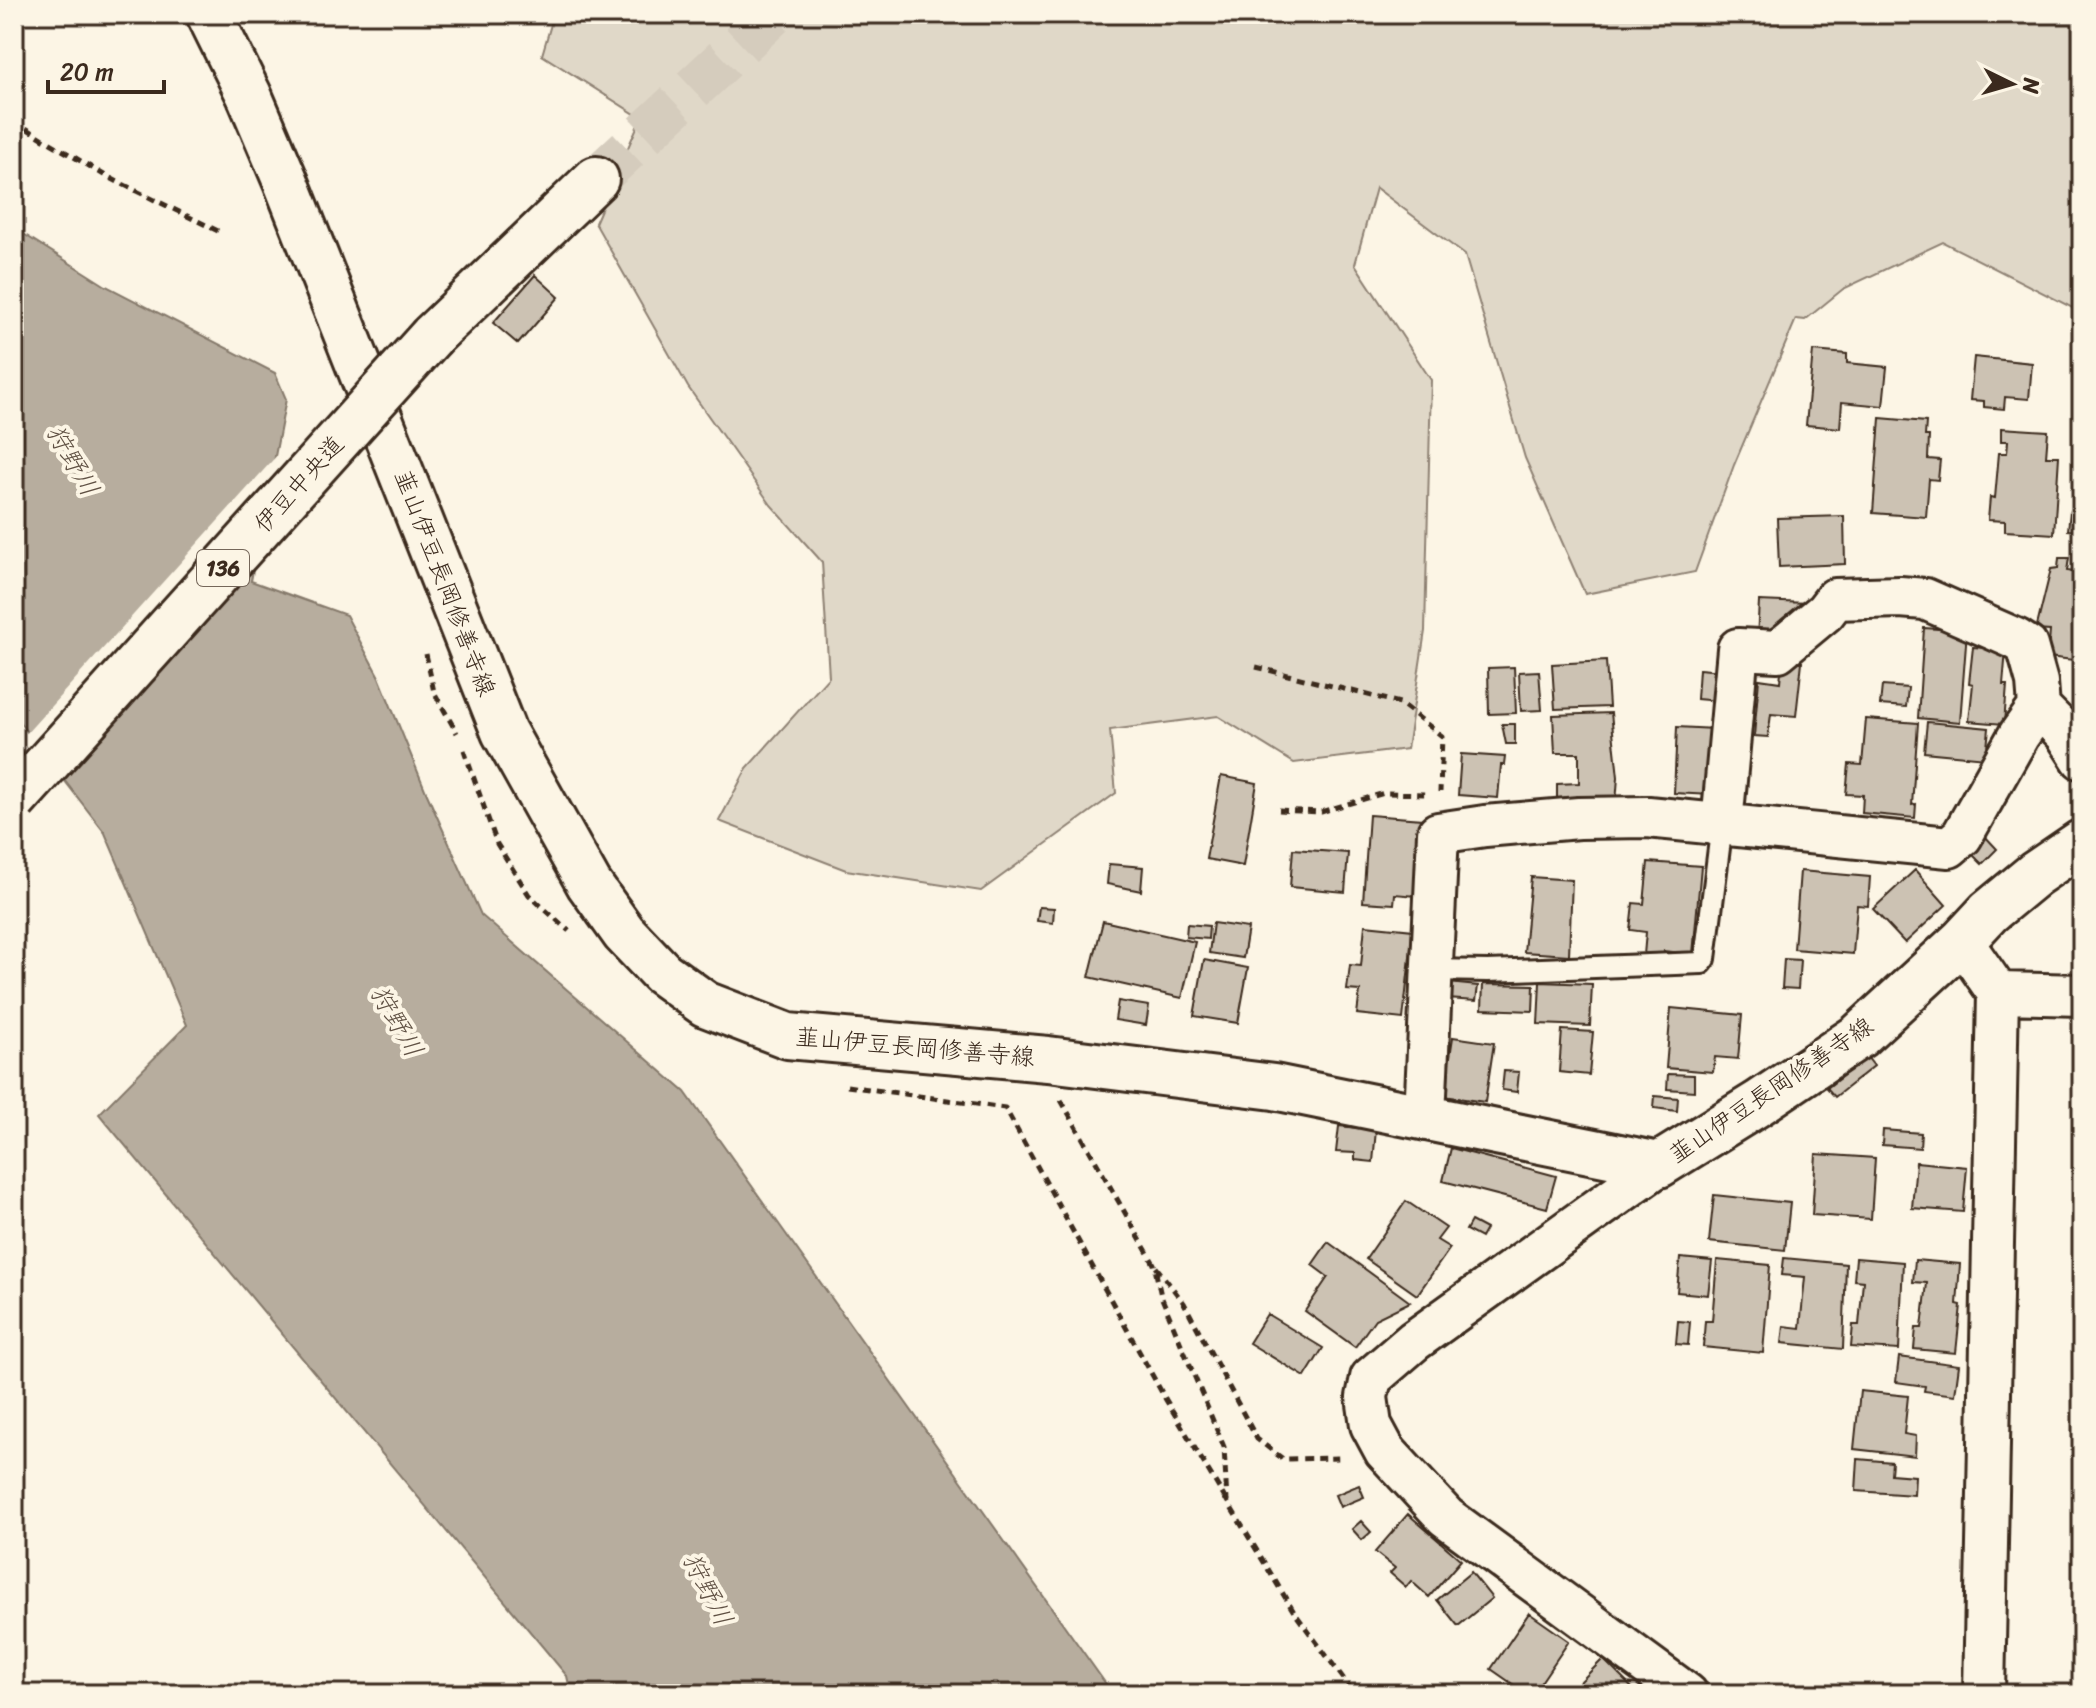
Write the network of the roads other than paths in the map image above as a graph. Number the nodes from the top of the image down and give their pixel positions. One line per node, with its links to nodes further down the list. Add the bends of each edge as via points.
1 (209, 14): 14 (main road, 韮山伊豆長岡修善寺線, via 286,182 504,732 589,884 624,933 662,973 705,1004 788,1036 1048,1059 1274,1087)
2 (589, 173): 3 (main road, 伊豆中央道 / 136)
3 (425, 329): 6 (main road, 伊豆中央道 / 136); 7 (main road, 伊豆中央道 / 136, bridge)
4 (2039, 707): 5 (street); 8 (street, via 1962,836 1949,847); 8 (street, via 2027,646 2016,639 1925,599 1835,599 1778,651 1738,649)
5 (2082, 759)
6 (14, 772)
7 (14, 800)
8 (1722, 824): 11 (lane, via 1702,963); 11 (street, via 1579,818 1438,833)
9 (2082, 842): 10 (main road, 韮山伊豆長岡修善寺線, via 2035,874)
10 (1962, 941): 12 (street); 15 (main road, 韮山伊豆長岡修善寺線, via 1859,1036)
11 (1430, 970): 14 (street)
12 (1998, 993): 13 (street); 17 (street)
13 (2082, 995)
14 (1425, 1116): 15 (main road, 韮山伊豆長岡修善寺線)
15 (1659, 1165): 16 (street, via 1414,1341 1371,1378 1367,1397 1371,1425 1385,1451 1446,1517)
16 (1687, 1694)
17 (1984, 1694)

